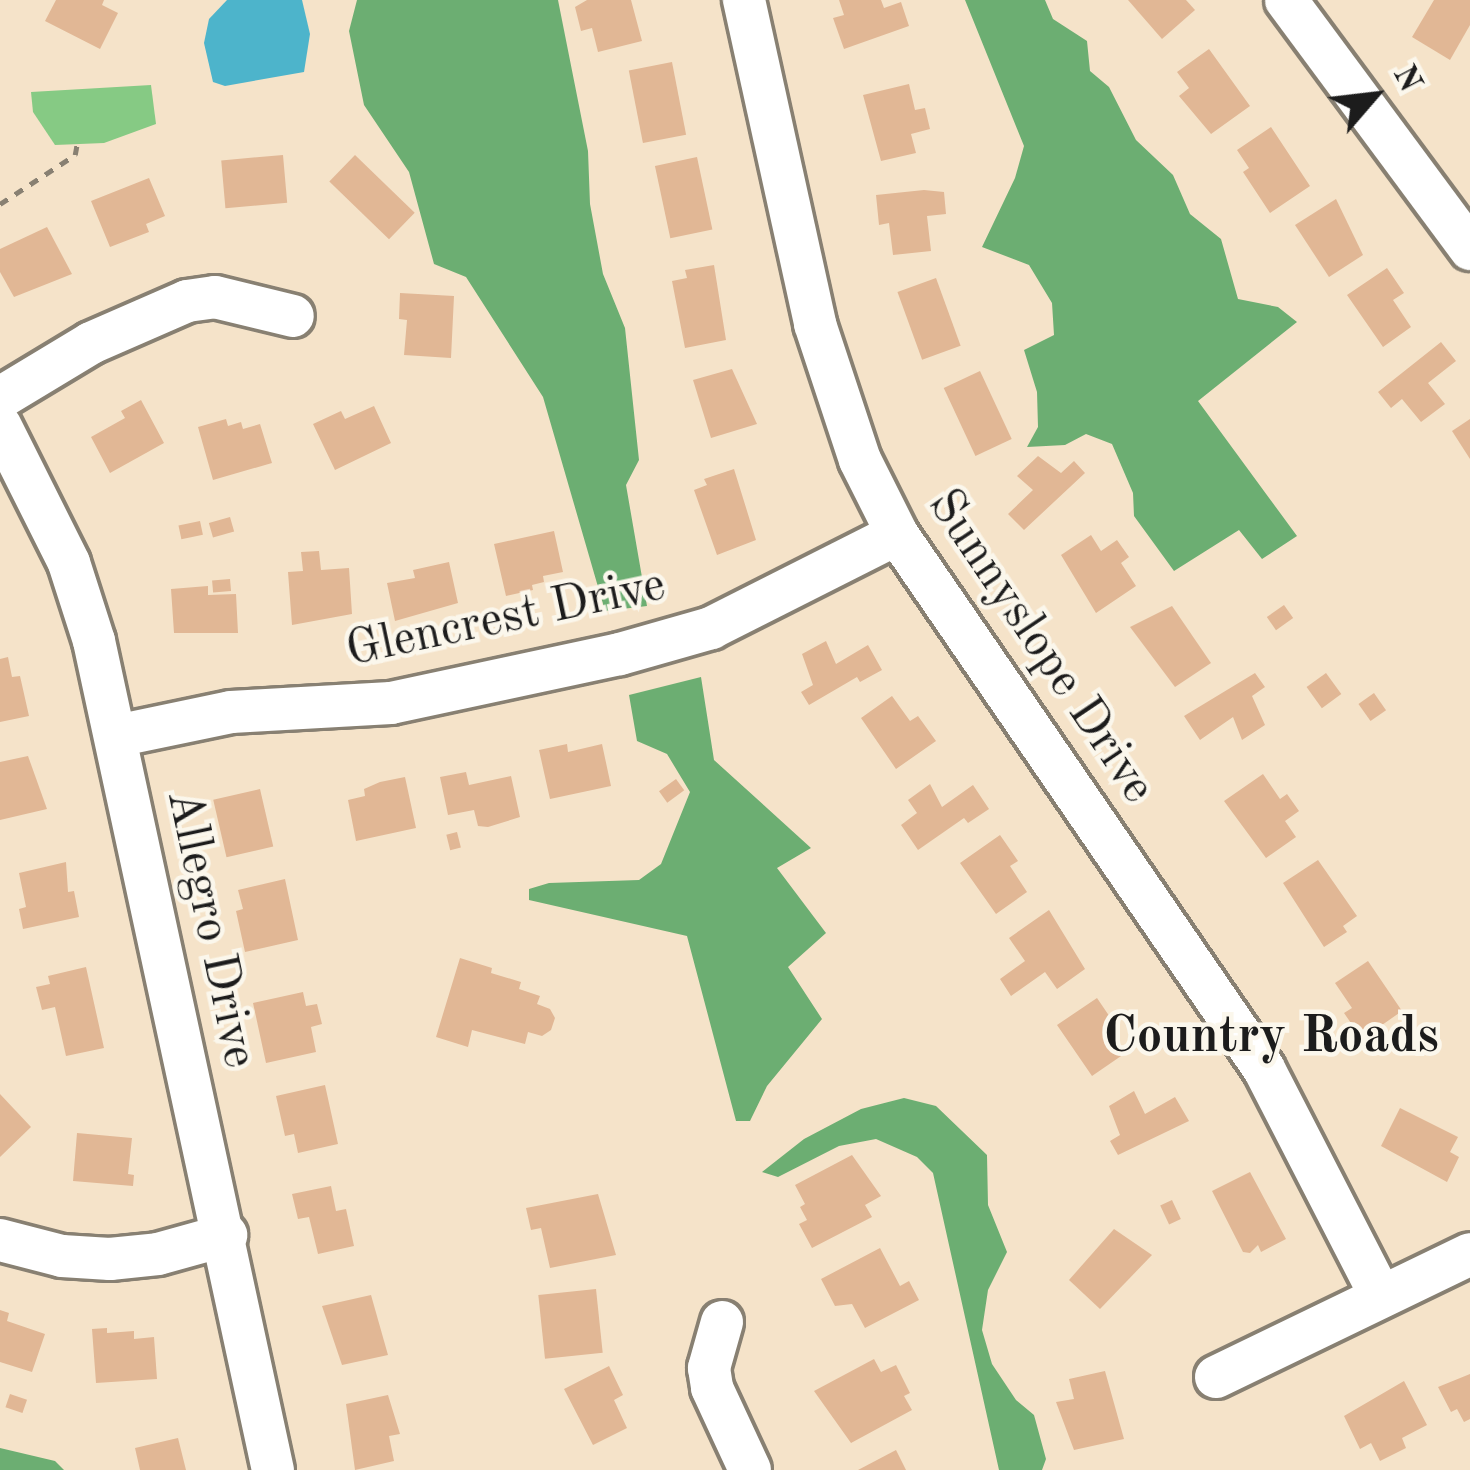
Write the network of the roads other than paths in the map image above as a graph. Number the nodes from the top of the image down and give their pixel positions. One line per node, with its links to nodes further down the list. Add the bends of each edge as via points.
1 (744, 0): 7 (street, Sunnyslope Drive, via 826,365)
2 (1300, 5): 3 (street)
3 (1470, 248)
4 (293, 316): 5 (street, via 215,297 187,301 91,343)
5 (0, 398)
6 (0, 425): 8 (street, Allegro Drive, via 69,563)
7 (897, 534): 8 (street, Glencrest Drive, via 760,607 620,653 391,703 231,712); 12 (street, Sunnyslope Drive, via 1214,989)
8 (116, 736): 9 (street, Allegro Drive)
9 (226, 1235): 10 (street, via 110,1259); 15 (street, Allegro Drive)
10 (0, 1240)
11 (1470, 1254): 12 (street)
12 (1382, 1297): 14 (street)
13 (722, 1322): 16 (street, via 712,1388)
14 (1216, 1377)
15 (273, 1470)
16 (750, 1470)

